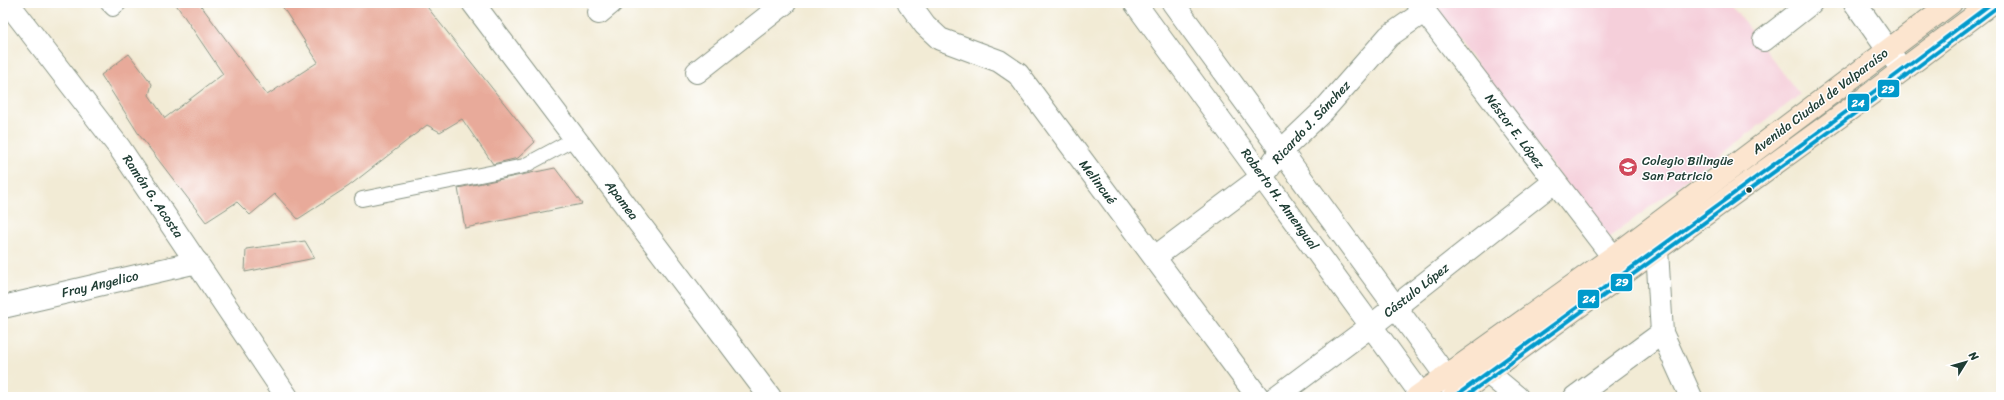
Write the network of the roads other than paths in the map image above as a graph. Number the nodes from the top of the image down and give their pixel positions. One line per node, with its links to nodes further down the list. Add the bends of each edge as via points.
1 (8, 3): 26 (street, Ramón G. Acosta, via 119,147)
2 (108, 3): 3 (lane, via 113,9)
3 (120, 3)
4 (473, 3): 18 (street, Apamea)
5 (785, 3): 17 (street)
6 (908, 3): 24 (street, Melincué, via 940,39 999,61 1018,74)
7 (1135, 3): 20 (street, Roberto H. Amengual)
8 (1173, 3): 19 (street)
9 (1811, 3): 14 (street)
10 (1855, 3): 15 (street)
11 (1951, 3): 15 (main road, Avenida Ciudad de Valparaíso)
12 (1992, 3): 16 (main road, Avenida Ciudad de Valparaíso)
13 (1422, 7): 19 (street, Ricardo J. Sánchez, via 1389,36 1323,111); 21 (street, Néstor E. López)
14 (1764, 40)
15 (1888, 50): 16 (street); 25 (main road, Avenida Ciudad de Valparaíso)
16 (1902, 70): 23 (main road, Avenida Ciudad de Valparaíso)
17 (697, 72)
18 (576, 138): 22 (lane, via 524,166); 35 (street, Apamea)
19 (1281, 151): 20 (street, Ricardo J. Sánchez); 28 (street)
20 (1263, 176): 24 (street, Ricardo J. Sánchez); 29 (street, Roberto H. Amengual)
21 (1554, 182): 25 (street, Néstor E. López); 28 (street, Cástulo López)
22 (362, 199)
23 (1657, 250): 30 (street); 31 (main road, Avenida Ciudad de Valparaíso)
24 (1155, 257): 36 (street, Melincué)
25 (1613, 257): 32 (main road, Avenida Ciudad de Valparaíso)
26 (197, 262): 27 (street, Fray Angelico); 34 (street, Ramón G. Acosta)
27 (3, 306)
28 (1395, 307): 29 (street, Cástulo López); 32 (street)
29 (1371, 326): 33 (street, Roberto H. Amengual); 37 (street, Cástulo López)
30 (1662, 333): 40 (street); 41 (street)
31 (1488, 373): 38 (main road, Avenida Ciudad de Valparaíso); 39 (street)
32 (1446, 376): 33 (main road, Avenida Ciudad de Valparaíso); 38 (street)
33 (1420, 396)
34 (287, 397)
35 (770, 397)
36 (1258, 397)
37 (1276, 397)
38 (1456, 397)
39 (1517, 397)
40 (1575, 397)
41 (1691, 397)

